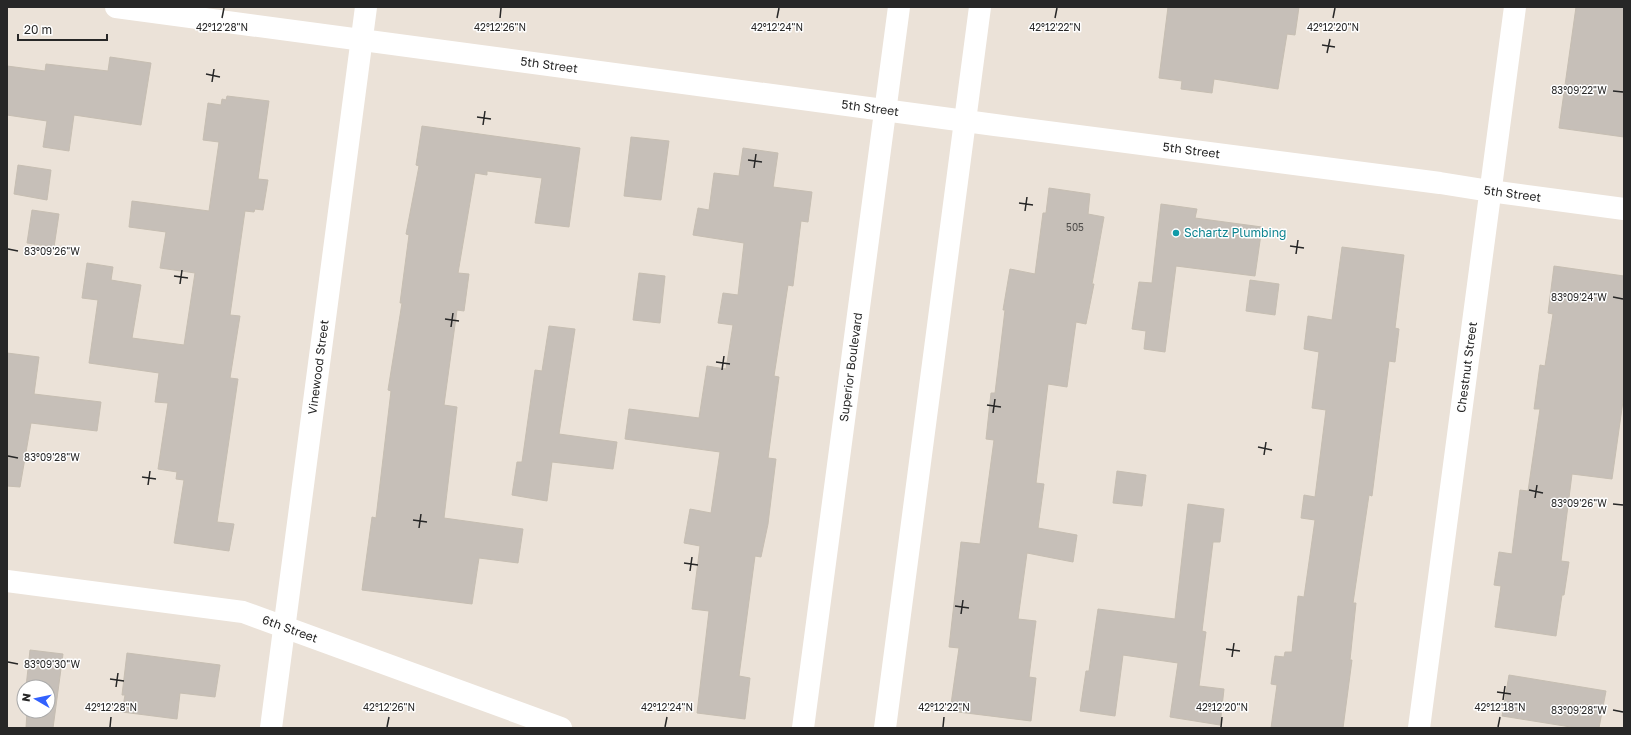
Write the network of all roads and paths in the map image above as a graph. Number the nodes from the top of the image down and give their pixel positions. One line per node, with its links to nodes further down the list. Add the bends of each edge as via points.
1 (116, 7): 6 (street, 5th Street)
2 (366, 7): 6 (street, Vinewood Street)
3 (899, 7): 7 (street, Superior Boulevard)
4 (980, 7): 8 (street)
5 (1515, 7): 9 (street, Chestnut Street)
6 (362, 40): 7 (street, 5th Street); 12 (street, Vinewood Street)
7 (885, 110): 8 (street, 5th Street); 15 (street, Superior Boulevard)
8 (965, 121): 9 (street, 5th Street, via 1424,180); 16 (street)
9 (1490, 191): 10 (street, 5th Street); 17 (street, Chestnut Street)
10 (1624, 209)
11 (7, 580): 12 (street, 6th Street, via 243,612)
12 (284, 627): 13 (street, Vinewood Street); 14 (street, 6th Street)
13 (271, 728)
14 (561, 728)
15 (803, 728)
16 (885, 728)
17 (1419, 728)

